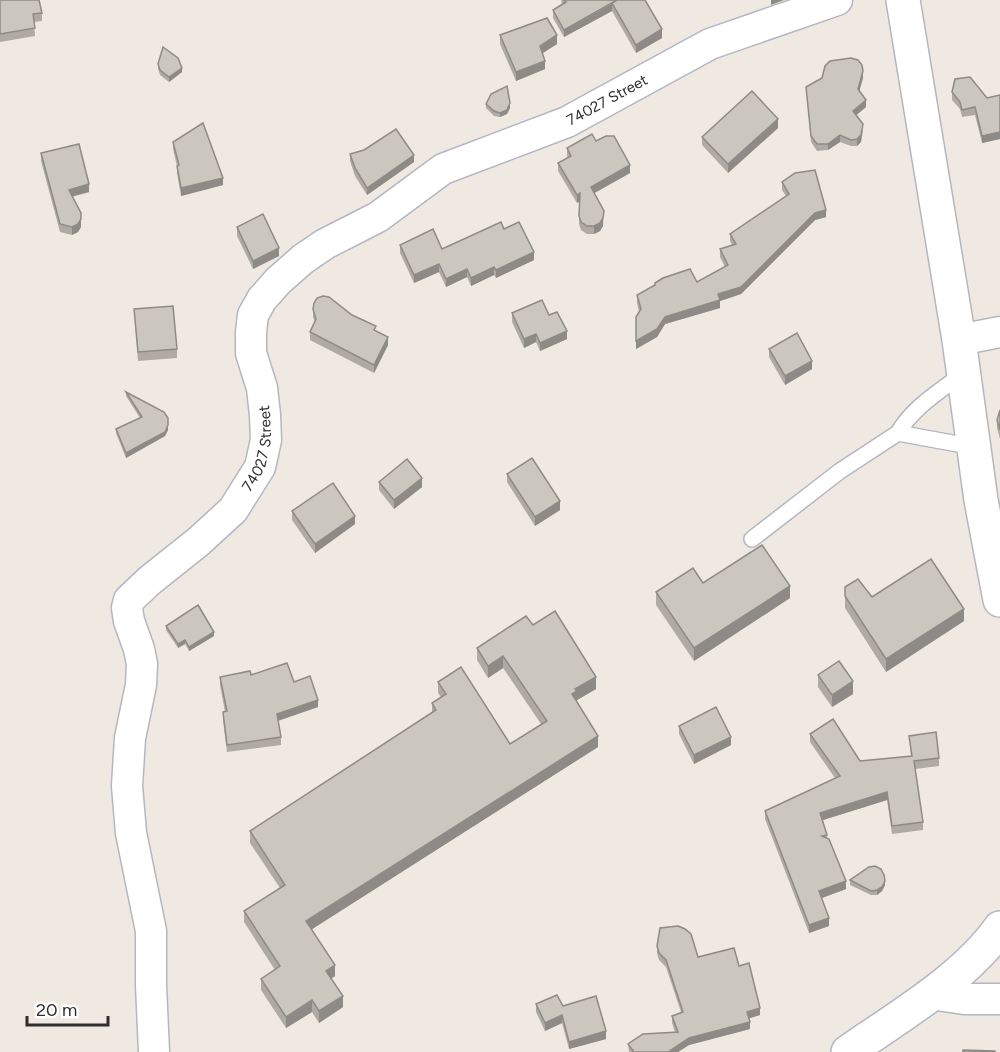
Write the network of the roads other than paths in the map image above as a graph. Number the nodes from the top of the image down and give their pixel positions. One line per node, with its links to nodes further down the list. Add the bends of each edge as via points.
1 (837, 0): 13 (street, 74027 Street, via 710,44 567,122 443,169 378,217 303,259 262,299 253,315 251,332 251,353 262,388 265,415 266,440 260,467 233,510 148,580 129,600 127,608 142,664 127,786 131,833 151,931)
2 (903, 0): 4 (street)
3 (1000, 332): 4 (street)
4 (959, 340): 5 (street)
5 (964, 373): 6 (lane, via 929,398); 7 (street)
6 (898, 433): 7 (lane); 8 (lane, via 840,471)
7 (975, 447): 9 (street)
8 (752, 539)
9 (1000, 600)
10 (1000, 928): 11 (street, via 964,967)
11 (930, 994): 12 (street); 14 (street)
12 (1000, 999)
13 (154, 1052)
14 (848, 1052)

